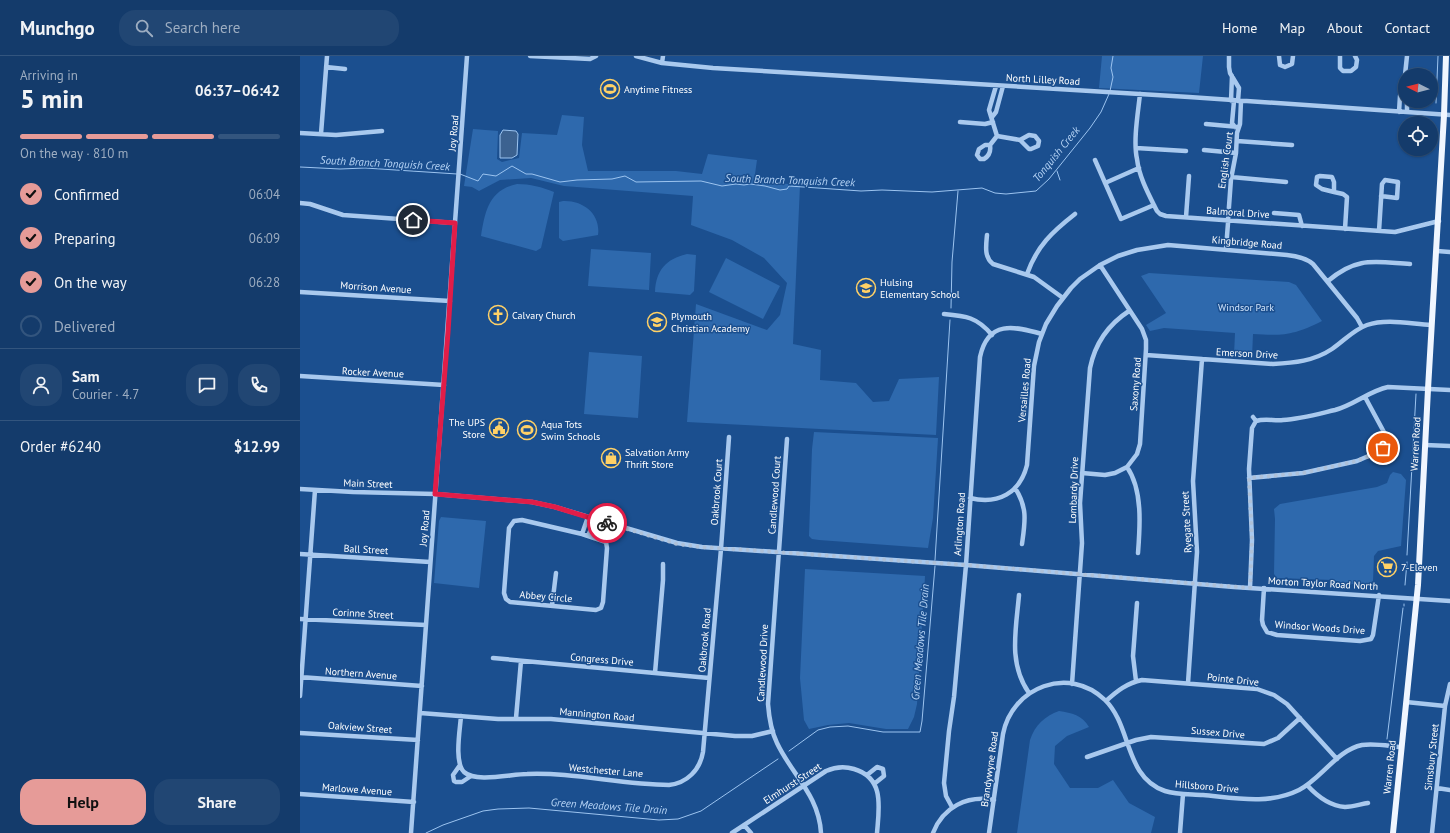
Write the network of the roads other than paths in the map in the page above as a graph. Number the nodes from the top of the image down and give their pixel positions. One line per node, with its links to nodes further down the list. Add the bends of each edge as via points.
1 (327, 56): 15 (street)
2 (467, 56): 59 (street, Joy Road)
3 (530, 56): 4 (street, via 590,59)
4 (596, 56)
5 (636, 56): 14 (street, North Lilley Road)
6 (663, 56): 14 (street)
7 (1229, 56): 18 (street)
8 (1279, 56): 9 (street, via 1278,62 1285,67 1292,64)
9 (1293, 56)
10 (1340, 56): 11 (street, via 1339,64 1343,71 1356,68)
11 (1355, 56)
12 (1407, 56): 17 (street)
13 (1446, 56): 27 (main road, Warren Road)
14 (662, 63): 19 (street, North Lilley Road)
15 (326, 67): 16 (street); 34 (street)
16 (345, 68)
17 (1406, 68)
18 (1232, 76): 22 (street); 22 (street, via 1238,88)
19 (996, 86): 20 (street, North Lilley Road); 28 (street, via 989,110)
20 (1003, 86): 21 (street, North Lilley Road); 28 (street)
21 (1140, 94): 22 (street, North Lilley Road); 40 (street)
22 (1236, 101): 25 (street, North Lilley Road); 31 (street, English Court); 31 (street, via 1232,123)
23 (1399, 108): 25 (street)
24 (1407, 108): 26 (street)
25 (1399, 112): 26 (street, North Lilley Road)
26 (1407, 112): 27 (street, North Lilley Road)
27 (1447, 115): 57 (main road, Warren Road)
28 (992, 119): 29 (street, via 985,124); 35 (street)
29 (960, 122)
30 (1206, 124): 31 (street)
31 (1237, 126): 37 (street, English Court)
32 (382, 131): 34 (street)
33 (300, 133): 34 (street)
34 (321, 134)
35 (997, 136): 36 (street); 38 (street)
36 (1020, 140)
37 (1238, 141): 39 (street); 43 (street, English Court)
38 (990, 145)
39 (1292, 145)
40 (1136, 148): 42 (street); 45 (street)
41 (1204, 150): 43 (street)
42 (1186, 151)
43 (1236, 153): 47 (street, English Court)
44 (1095, 160): 49 (street)
45 (1138, 168): 49 (street); 53 (street)
46 (1189, 176): 56 (street)
47 (1231, 177): 48 (street); 58 (street, English Court)
48 (1286, 182)
49 (1105, 183): 53 (street, via 1121,219)
50 (1334, 192): 50 (street, via 1316,185 1317,177 1332,177); 61 (street, via 1347,197)
51 (1381, 196): 51 (street, via 1385,180 1398,182 1397,198); 62 (street)
52 (300, 203): 59 (street, via 343,215)
53 (1154, 205): 56 (street, Balmoral Drive, via 1159,213 1164,215)
54 (1274, 213): 60 (street, via 1299,215)
55 (1075, 214): 69 (street, via 1056,228 1046,240)
56 (1186, 217): 58 (street, Balmoral Drive)
57 (1438, 220): 62 (street, Balmoral Drive, via 1400,231); 65 (main road, Warren Road)
58 (1228, 221): 60 (street, Balmoral Drive); 64 (street, English Court)
59 (455, 223): 73 (street, Joy Road)
60 (1302, 226): 61 (street, Balmoral Drive)
61 (1345, 229): 62 (street, Balmoral Drive)
62 (1379, 231)
63 (987, 236): 69 (street, via 986,254 990,261 997,266)
64 (1226, 249): 68 (street, Kingbridge Road, via 1168,245 1137,250); 70 (street, Kingbridge Road, via 1299,257 1314,264)
65 (1437, 251): 66 (street); 76 (main road, Warren Road)
66 (1450, 252)
67 (1410, 264): 70 (street, via 1356,264 1344,268)
68 (1100, 265): 72 (street, Versailles Road, via 1080,279); 74 (street, Saxony Road)
69 (1027, 274): 72 (street)
70 (1328, 281): 77 (street, Kingbridge Road)
71 (300, 292): 73 (street, Morrison Avenue)
72 (1063, 298): 78 (street, Versailles Road)
73 (450, 301): 83 (street, Joy Road)
74 (1129, 311): 80 (street, Saxony Road, via 1144,335); 92 (street, Lombardy Drive, via 1106,332 1091,360)
75 (944, 314): 79 (street, via 974,319)
76 (1432, 325): 77 (street, Emerson Drive, via 1385,322); 84 (main road, Warren Road)
77 (1362, 327): 81 (street, Emerson Drive, via 1326,352 1306,361 1273,364)
78 (1042, 334): 79 (street, via 1013,327); 94 (street, Versailles Road, via 1034,366 1027,465 1023,477)
79 (992, 335): 98 (street, Arlington Road, via 984,345 980,357)
80 (1146, 355): 81 (street, Emerson Drive); 91 (street, Saxony Road, via 1139,448)
81 (1202, 359): 114 (street, Ryegate Street, via 1193,481 1197,547)
82 (300, 376): 83 (street, Rocker Avenue)
83 (444, 385): 97 (street, Joy Road)
84 (1428, 389): 85 (street); 86 (street, via 1388,387); 89 (main road, Warren Road)
85 (1450, 390)
86 (1365, 397): 93 (street, via 1342,408 1289,420 1254,419); 93 (street, via 1385,434 1385,444 1380,451 1357,461 1303,473)
87 (729, 437): 104 (street, Oakbrook Court)
88 (787, 439): 105 (street, Candlewood Court)
89 (1426, 445): 90 (street); 119 (main road, Warren Road)
90 (1450, 446)
91 (1127, 467): 92 (street, via 1110,475); 106 (street, via 1133,477 1140,510)
92 (1082, 473): 113 (street, Lombardy Drive, via 1082,543)
93 (1249, 478): 115 (street, via 1252,540)
94 (1015, 488): 98 (street, Versailles Road, via 995,499); 103 (street, via 1021,497 1026,519)
95 (300, 489): 96 (street, Main Street)
96 (315, 490): 97 (street, Main Street); 108 (street)
97 (435, 494): 99 (street, Morton Taylor Road North, via 532,502); 109 (street, Joy Road)
98 (970, 498): 111 (street, Arlington Road)
99 (588, 517): 100 (street, Morton Taylor Road North); 101 (street)
100 (595, 519): 102 (street); 104 (street, Morton Taylor Road North, via 677,544)
101 (582, 534): 102 (street, Abbey Circle); 122 (street, Abbey Circle, via 522,520 514,521 509,528 504,593 506,599 510,602)
102 (588, 536): 122 (street, Abbey Circle, via 606,542 601,608 596,610)
103 (1022, 544)
104 (721, 549): 105 (street, Morton Taylor Road North); 129 (street, Oakbrook Road)
105 (778, 552): 111 (street, Morton Taylor Road North); 144 (street, Candlewood Drive, via 768,696 768,711)
106 (1138, 553)
107 (300, 554): 108 (street, Ball Street)
108 (310, 554): 109 (street, Ball Street); 123 (street)
109 (430, 562): 124 (street, Joy Road)
110 (663, 564): 127 (street)
111 (966, 565): 113 (street, Morton Taylor Road North); 165 (street, Arlington Road, via 944,783 946,796)
112 (556, 573): 122 (street)
113 (1079, 574): 114 (street, Morton Taylor Road North); 131 (street, Lombardy Drive)
114 (1195, 583): 115 (street, Morton Taylor Road North); 132 (street, Ryegate Street)
115 (1250, 588): 116 (street, Morton Taylor Road North)
116 (1264, 588): 118 (street, Morton Taylor Road North); 118 (street, Windsor Woods Drive, via 1262,620 1267,632 1277,635 1360,641 1371,639 1373,635)
117 (1019, 595): 135 (street, via 1016,662 1020,679)
118 (1379, 595): 119 (street, Morton Taylor Road North)
119 (1417, 598): 120 (street, Morton Taylor Road North); 138 (main road, Warren Road)
120 (1450, 601)
121 (1137, 604): 130 (street, via 1133,656)
122 (552, 606)
123 (303, 619): 124 (street, Corinne Street); 128 (street)
124 (426, 625): 134 (street, Joy Road)
125 (493, 658): 126 (street, Congress Drive)
126 (521, 661): 127 (street, Congress Drive); 142 (street)
127 (655, 673): 129 (street, Congress Drive)
128 (301, 677): 134 (street, Northern Avenue); 136 (street)
129 (709, 678): 146 (street, Oakbrook Road)
130 (1136, 682): 132 (street, Pointe Drive, via 1147,680); 137 (street, Pointe Drive, via 1122,688)
131 (1072, 684): 135 (street, Hillsboro Drive, via 1049,685); 137 (street, Hillsboro Drive, via 1091,690)
132 (1188, 684): 143 (street, Pointe Drive, via 1264,691 1282,700)
133 (1450, 684): 139 (street, Simsbury Street)
134 (422, 686): 140 (street, Joy Road)
135 (1029, 693): 162 (street, Brandywyne Road, via 1015,706 1005,724)
136 (300, 696)
137 (1106, 701): 148 (street, Hillsboro Drive, via 1117,716)
138 (1406, 702): 139 (street); 149 (main road, Warren Road)
139 (1445, 706): 158 (street, Simsbury Street)
140 (420, 713): 141 (street, Mannington Road); 147 (street, Joy Road)
141 (461, 716): 142 (street, Mannington Road); 152 (street, Westchester Lane, via 458,757)
142 (516, 718): 146 (street, Mannington Road)
143 (1300, 718): 148 (street, Sussex Drive, via 1278,738 1264,744 1157,736); 151 (street, Pointe Drive)
144 (773, 731): 146 (street, Mannington Road, via 745,736); 156 (street, Candlewood Drive, via 780,748)
145 (300, 733): 147 (street, Oakview Street)
146 (704, 733): 154 (street, Westchester Lane, via 702,756 698,766 687,778 673,784 540,774 480,778)
147 (418, 740): 163 (street, Joy Road)
148 (1127, 744): 150 (street, Sussex Drive); 161 (street, Hillsboro Drive, via 1136,767 1147,780 1163,790)
149 (1401, 747): 151 (street, Hillsboro Drive, via 1362,745 1348,750); 175 (main road, Warren Road)
150 (1087, 757)
151 (1338, 759): 157 (street, Hillsboro Drive)
152 (460, 765): 154 (street, via 464,772); 154 (street, Westchester Lane, via 453,775 454,781 459,783)
153 (867, 775): 155 (street); 155 (street, via 878,767 882,768 884,776); 156 (street, Elmhurst Street, via 848,767 835,768)
154 (471, 776)
155 (874, 784): 171 (street, via 879,800)
156 (804, 785): 166 (street, Elmhurst Street); 170 (street, Candlewood Drive, via 816,809)
157 (1307, 785): 161 (street, Hillsboro Drive, via 1286,795 1267,799); 164 (street, via 1317,795 1334,804 1346,807)
158 (1437, 788): 159 (street); 176 (street, Simsbury Street)
159 (1450, 790)
160 (300, 794): 163 (street, Marlowe Avenue)
161 (1183, 794): 174 (street)
162 (994, 800): 165 (street, via 972,799); 173 (street, Brandywyne Road)
163 (414, 802): 167 (street, Joy Road)
164 (1368, 803)
165 (952, 807): 172 (street, via 938,822)
166 (744, 825): 168 (street, Elmhurst Street); 169 (street)
167 (411, 833)
168 (732, 833)
169 (751, 833)
170 (821, 833)
171 (877, 833)
172 (933, 833)
173 (989, 833)
174 (1180, 833)
175 (1393, 833)
176 (1432, 833)

